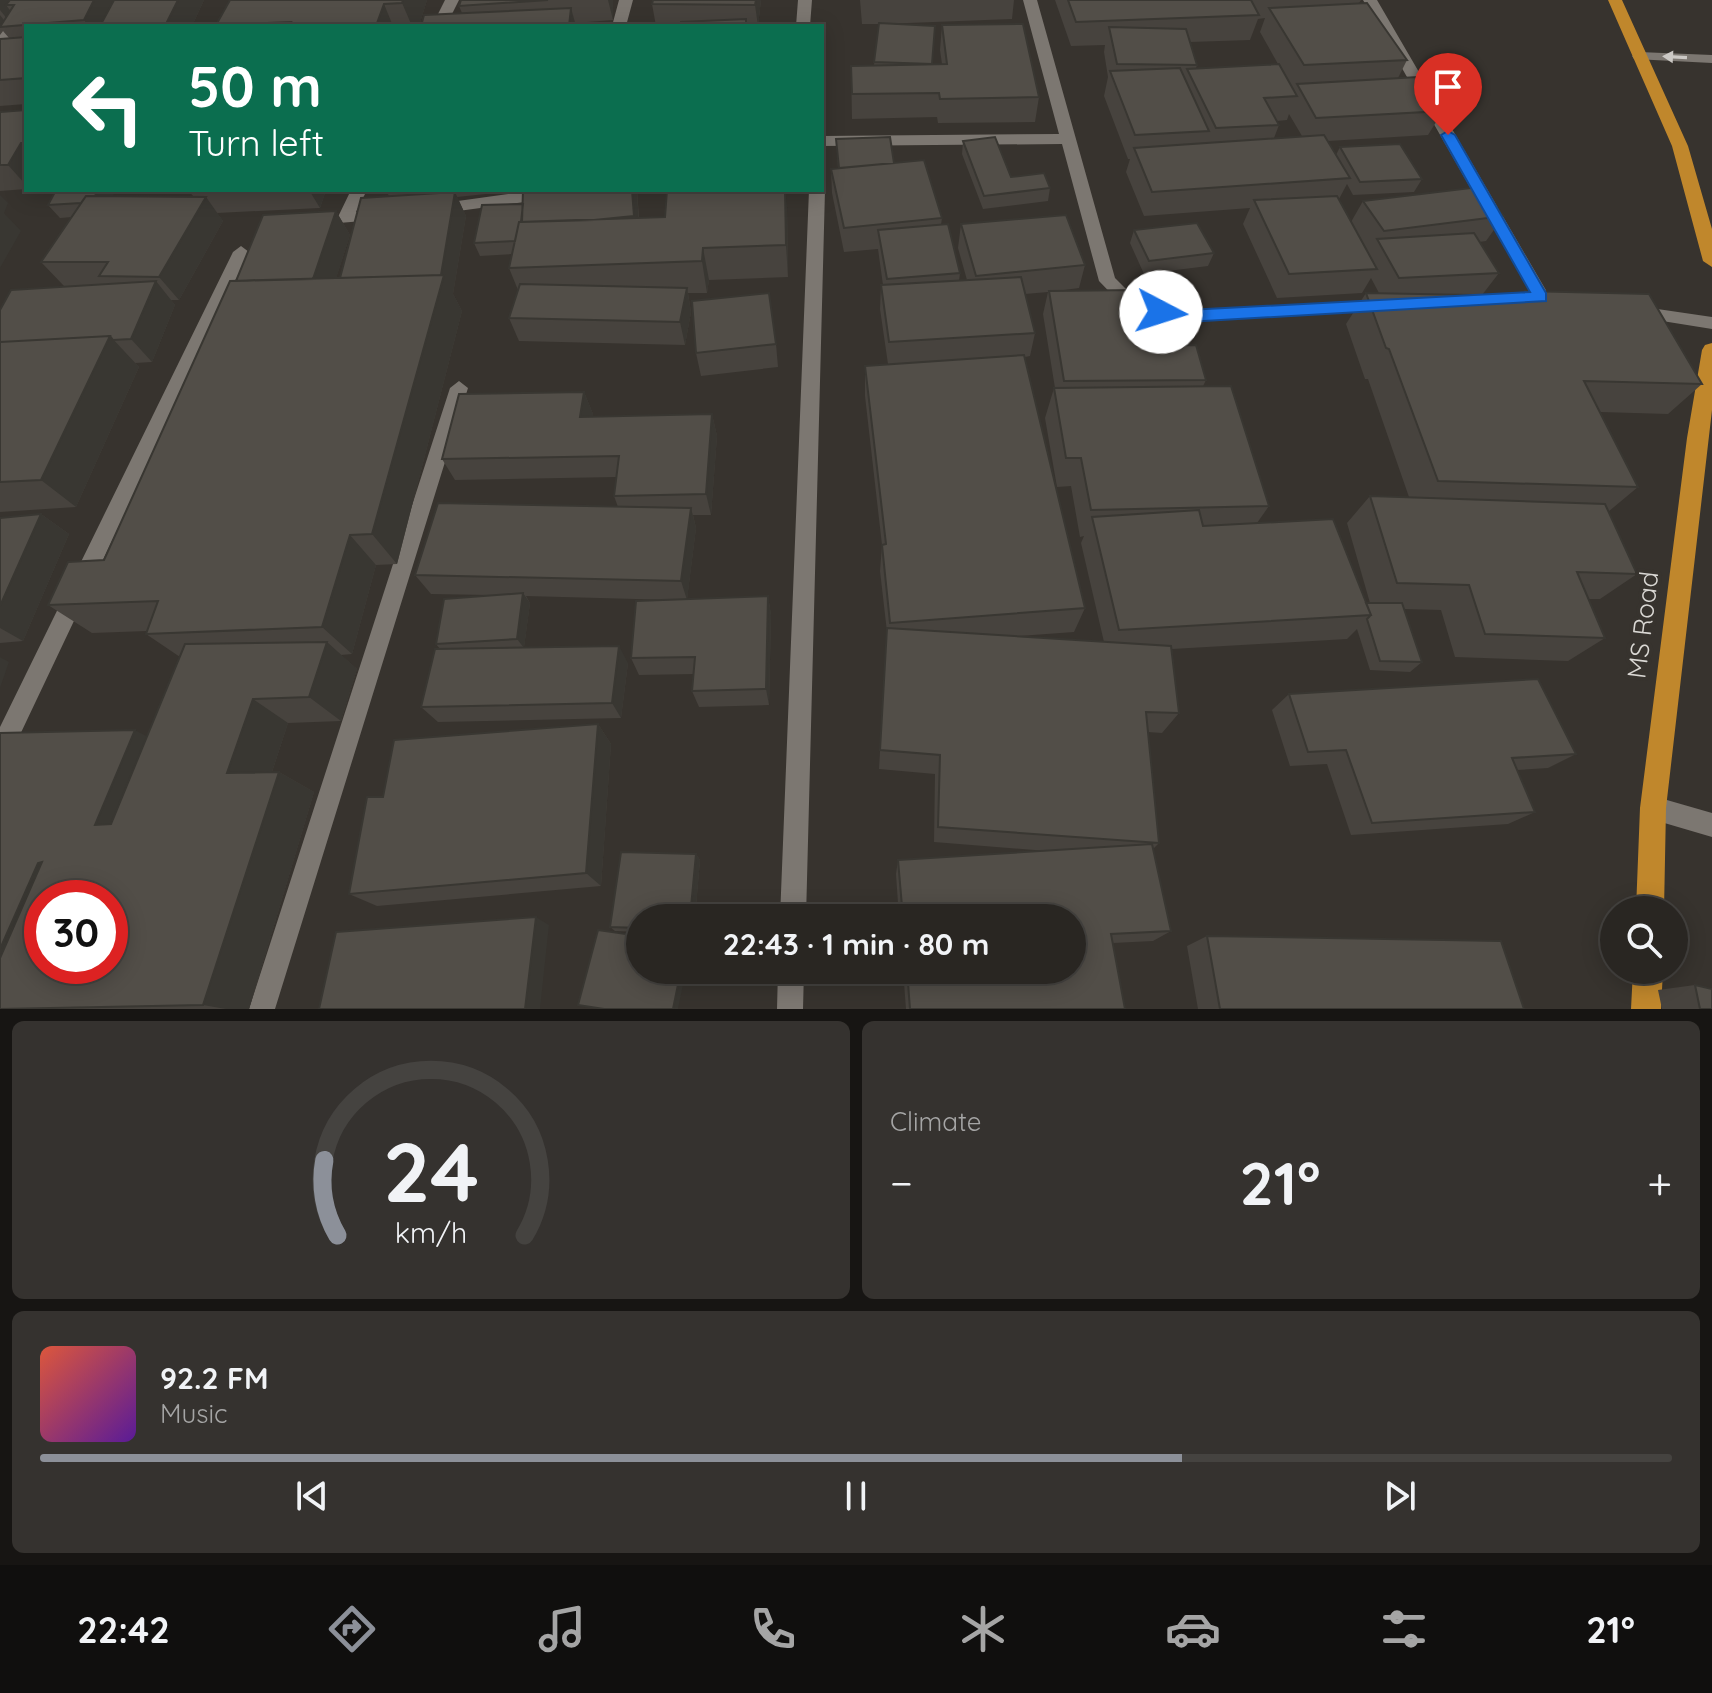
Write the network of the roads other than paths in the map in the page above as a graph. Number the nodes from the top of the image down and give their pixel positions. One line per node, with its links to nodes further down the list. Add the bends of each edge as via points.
1 (34, 0): 11 (street)
2 (452, 0): 8 (street)
3 (626, 0): 9 (street)
4 (805, 0): 10 (street)
5 (1030, 0): 14 (street)
6 (1370, 0): 23 (street, via 1533,298)
7 (1615, 0): 12 (highway)
8 (440, 24)
9 (620, 24)
10 (803, 24)
11 (0, 43)
12 (1639, 56): 13 (street, one-way to 12); 22 (highway, via 1680,146)
13 (1712, 59)
14 (1070, 139): 15 (street); 24 (street, via 1107,281 1134,307 1187,316)
15 (824, 141)
16 (358, 192): 20 (street, via 345,219)
17 (561, 192): 19 (street)
18 (817, 192): 33 (street)
19 (422, 210)
20 (391, 214)
21 (241, 252): 29 (street)
22 (1712, 261)
23 (1572, 302)
24 (1402, 305)
25 (1619, 309): 26 (street)
26 (1712, 323)
27 (1712, 350): 30 (highway, MS Road)
28 (459, 388): 36 (street)
29 (0, 752)
30 (1653, 808): 31 (street); 32 (highway, MS Road)
31 (1712, 825)
32 (1650, 896)
33 (793, 904)
34 (791, 984): 37 (street)
35 (1647, 984): 38 (highway)
36 (262, 1009)
37 (790, 1009)
38 (1646, 1009)

